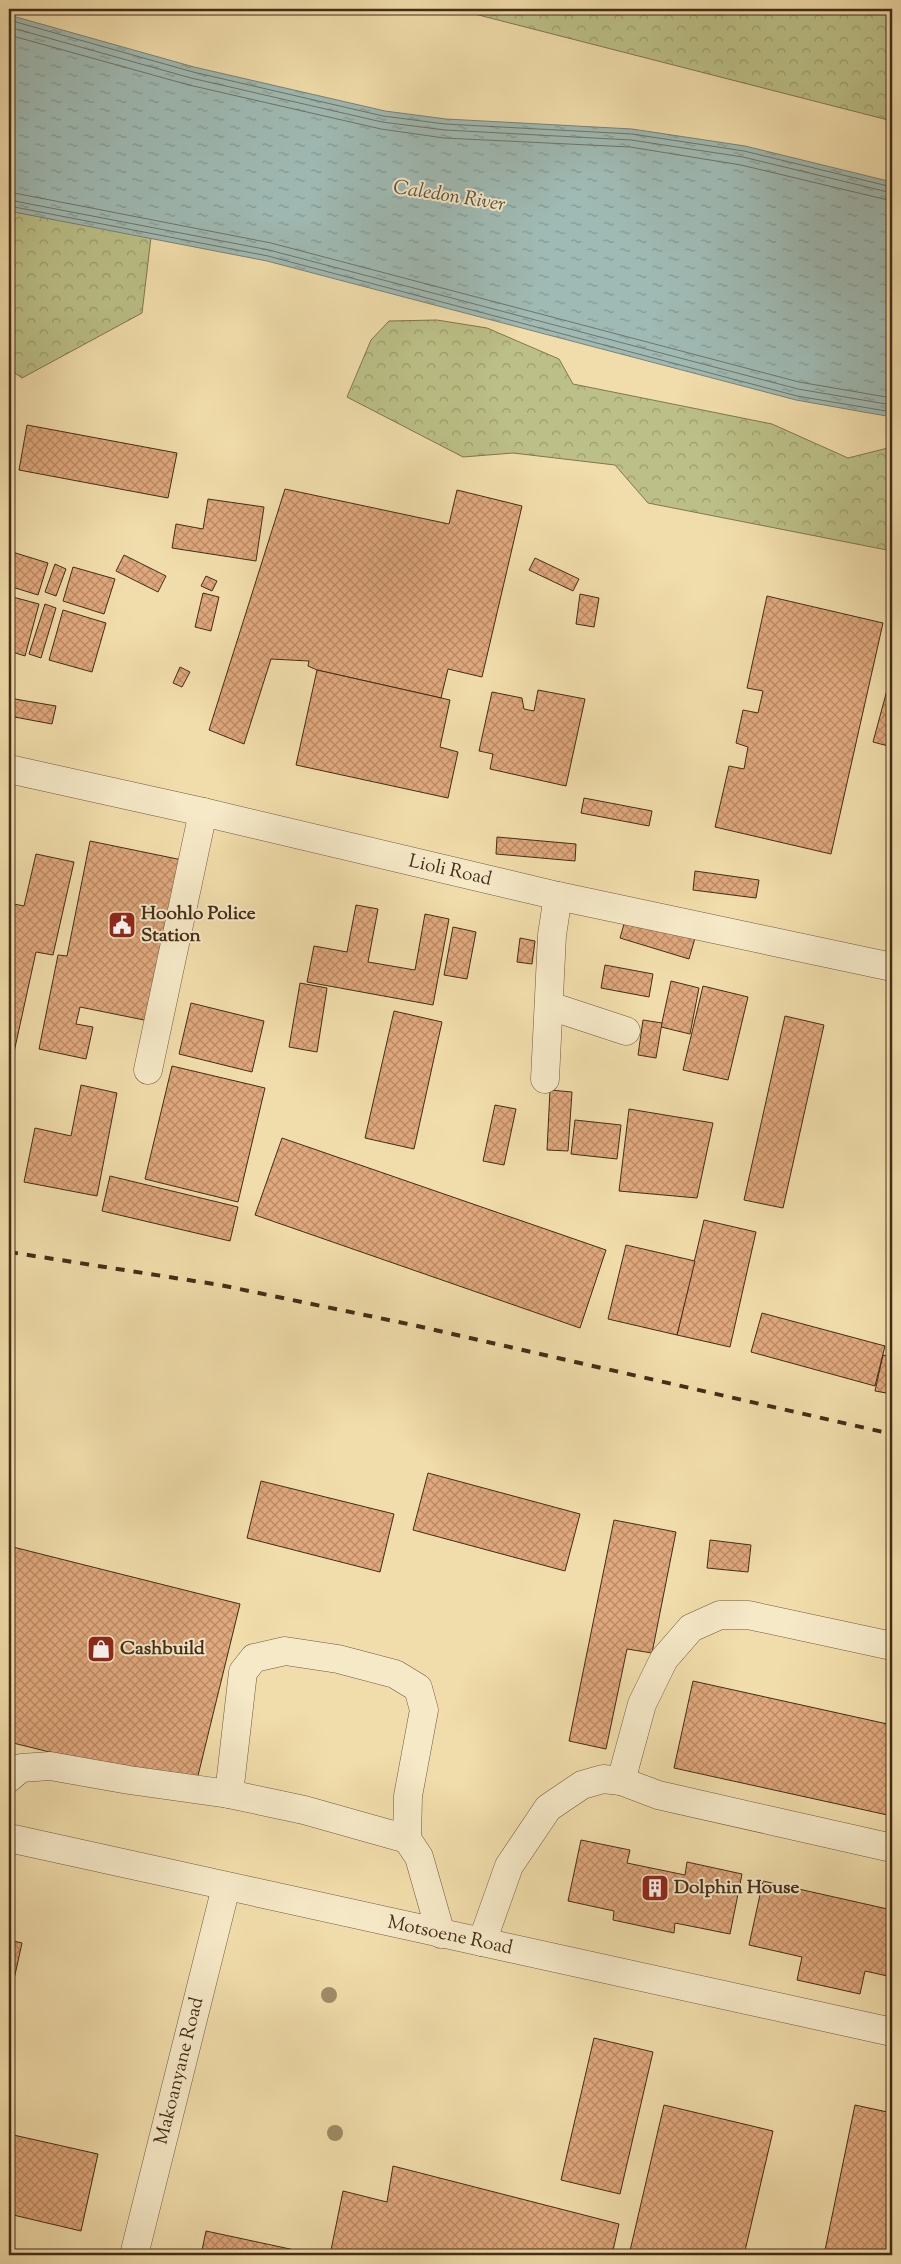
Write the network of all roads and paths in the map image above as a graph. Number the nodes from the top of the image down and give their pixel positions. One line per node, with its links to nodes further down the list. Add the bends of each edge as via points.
1 (9, 769): 2 (street, Lioli Road)
2 (203, 812): 3 (street, Lioli Road); 7 (street)
3 (558, 896): 4 (street, Lioli Road); 5 (street, via 552,935)
4 (892, 967)
5 (550, 1006): 6 (street); 8 (street)
6 (626, 1031)
7 (148, 1070)
8 (545, 1080)
9 (892, 1646): 11 (street, via 748,1615 720,1615 691,1628 664,1659 642,1704)
10 (9, 1778): 12 (street, via 21,1768 50,1766)
11 (621, 1781): 15 (street, via 658,1794); 18 (street, via 603,1779 582,1785 548,1808 509,1866)
12 (229, 1794): 14 (street, via 304,1810); 14 (street, via 243,1672 254,1658 285,1651 367,1666 395,1674 418,1688 424,1710 408,1796)
13 (9, 1838): 16 (street, Motsoene Road)
14 (407, 1839): 17 (street, via 419,1856)
15 (892, 1848)
16 (226, 1887): 17 (street, Motsoene Road); 20 (street, Makoanyane Road)
17 (441, 1934): 18 (street, Motsoene Road)
18 (482, 1942): 19 (street, Motsoene Road)
19 (892, 2032)
20 (134, 2255)

